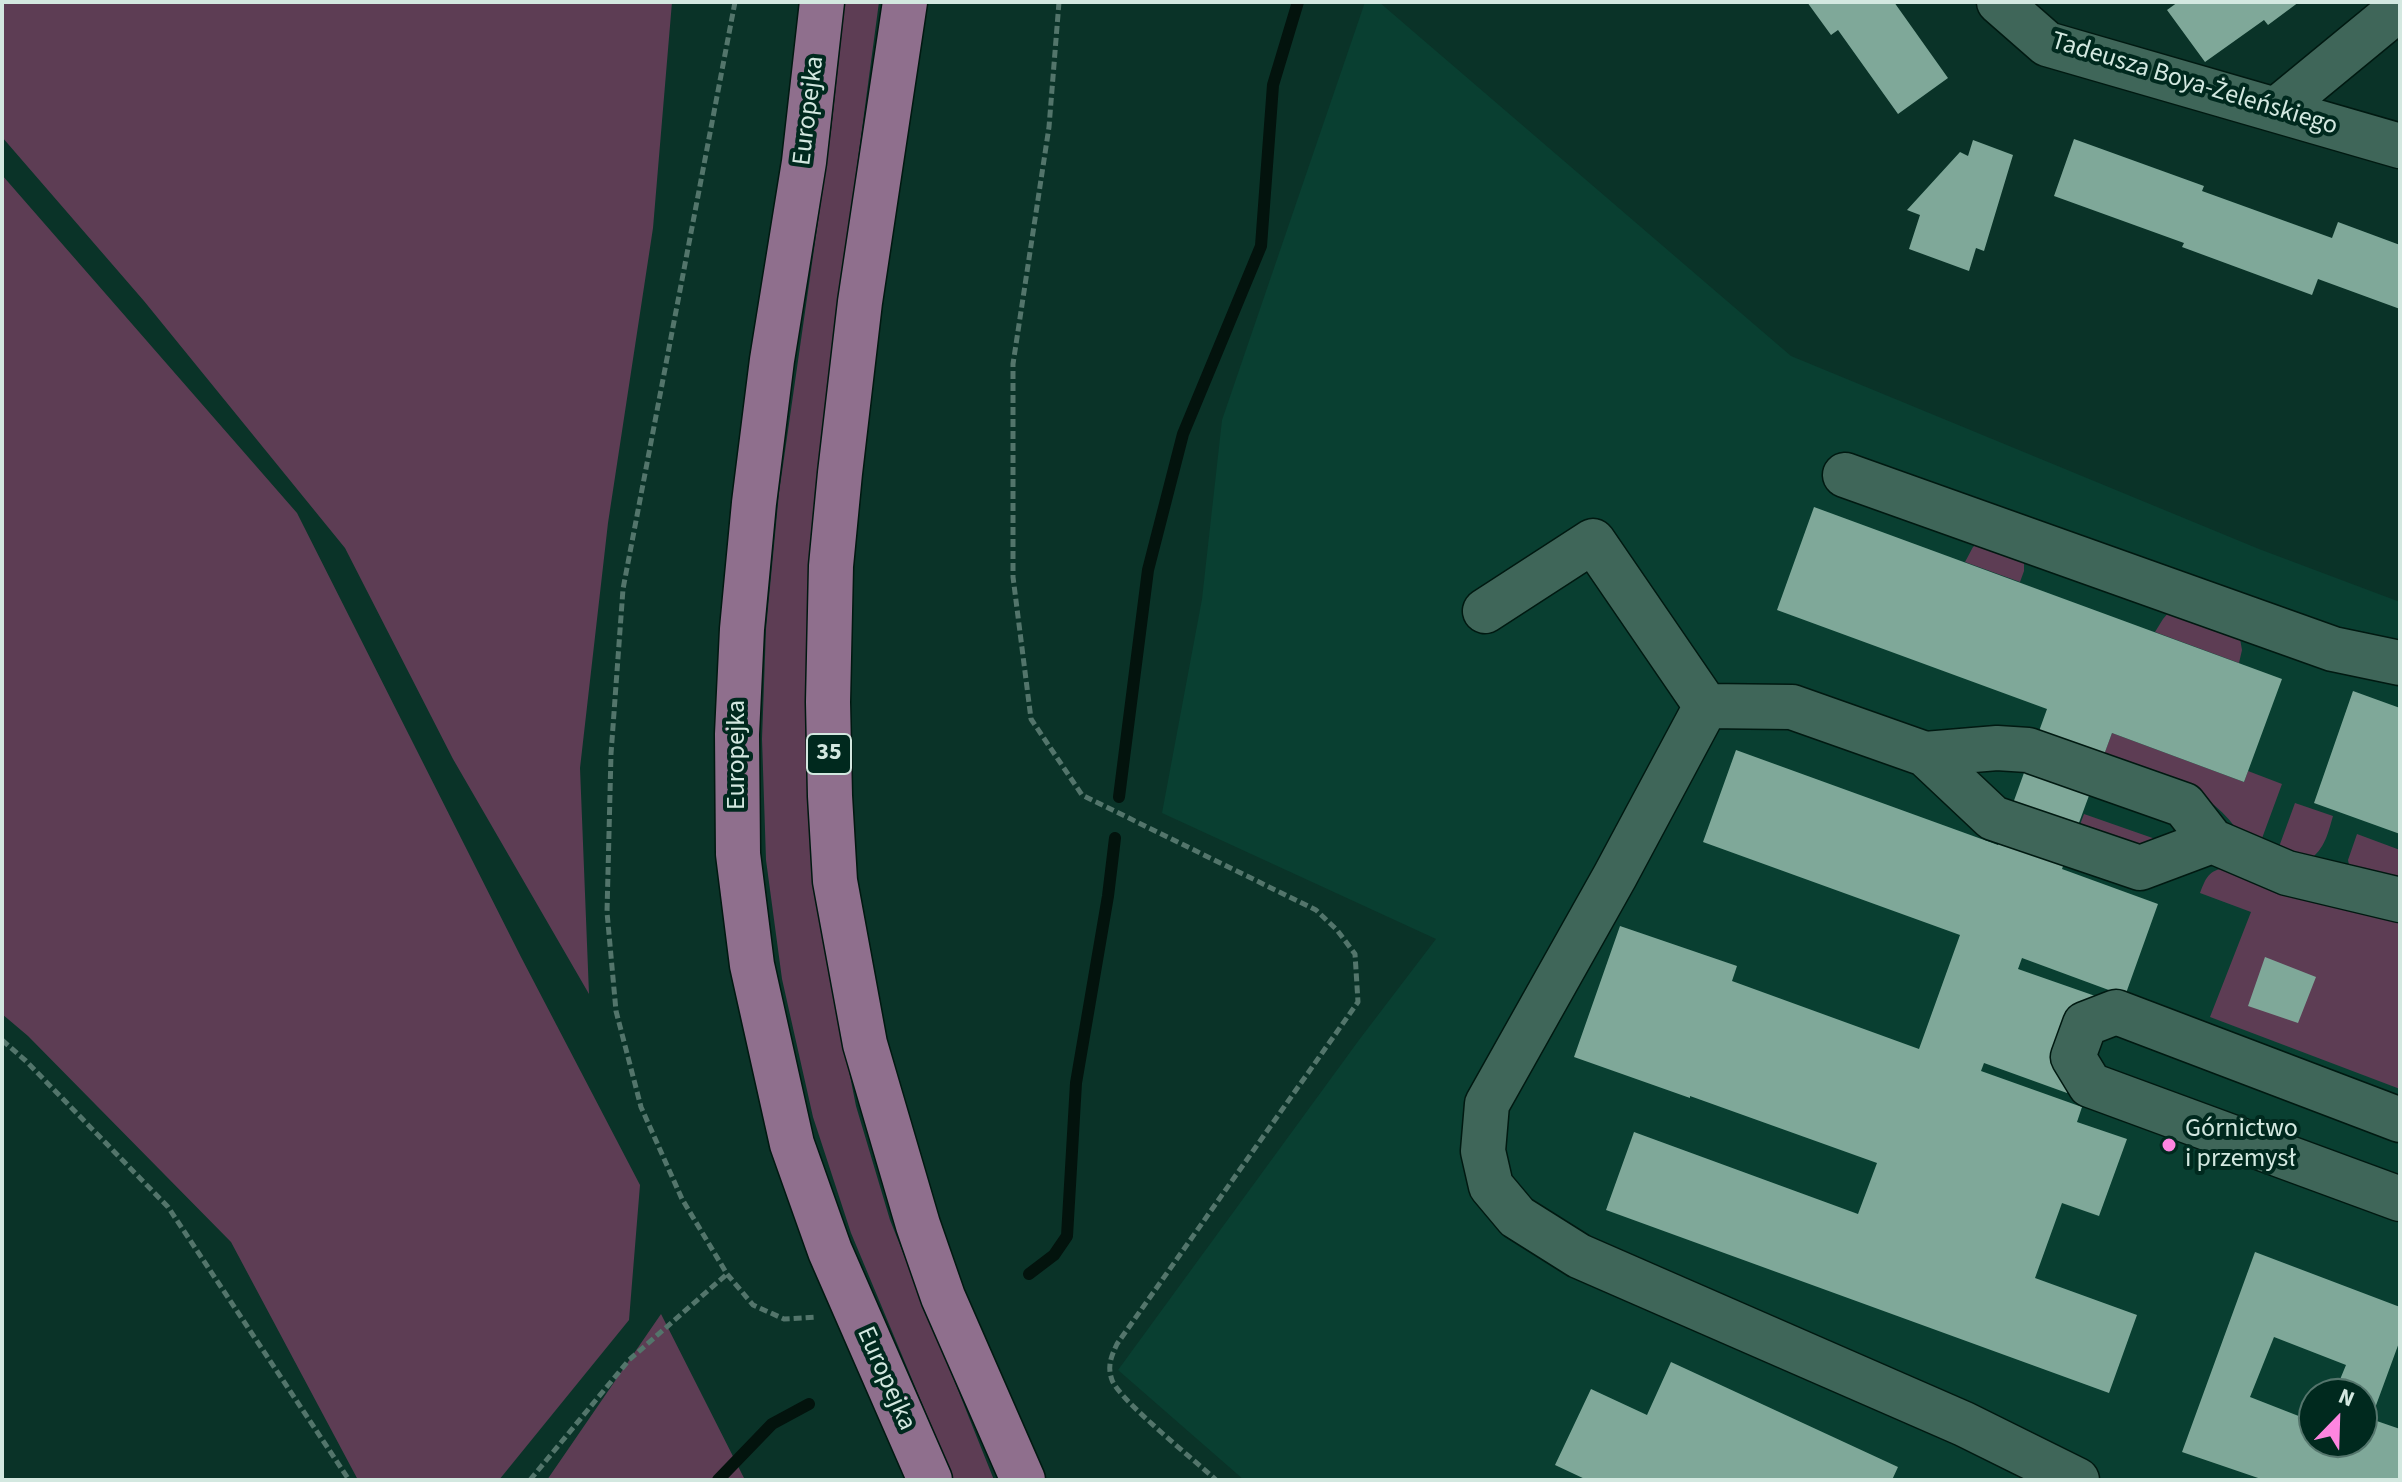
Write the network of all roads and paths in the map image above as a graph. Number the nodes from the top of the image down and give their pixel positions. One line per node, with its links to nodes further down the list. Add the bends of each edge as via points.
1 (735, 2): 19 (path, via 623,589 607,912 616,1011 641,1107 682,1199)
2 (822, 2): 20 (main road, Europejka, via 752,519 737,734 738,854 752,965 792,1144)
3 (905, 2): 24 (main road, 35, via 860,302 831,566 828,733 835,881 865,1044 918,1225 943,1297)
4 (1059, 2): 25 (path, via 1049,127 1013,364 1013,577 1031,719 1082,795 1316,910 1355,954 1358,1002 1109,1362 1113,1383 1133,1406)
5 (1999, 2): 7 (street, Tadeusza Boya-Żeleńskiego, via 2047,44)
6 (2400, 8): 7 (street)
7 (2276, 110): 8 (street, Tadeusza Boya-Żeleńskiego)
8 (2400, 146)
9 (1845, 475): 11 (street, via 2333,649)
10 (1485, 611): 12 (street, via 1593,541)
11 (2400, 663)
12 (1706, 706): 13 (street, via 1792,707); 26 (street, via 1487,1104 1483,1151 1491,1186 1517,1217 1579,1256 1964,1424)
13 (1925, 754): 14 (street, via 2028,750 2184,805); 14 (street, via 1993,818 2140,868)
14 (2212, 841): 15 (street, via 2287,873)
15 (2400, 900)
16 (2, 1040): 21 (path, via 168,1207)
17 (2400, 1120): 18 (street, via 2116,1012 2085,1024 2073,1057 2090,1085)
18 (2400, 1199)
19 (727, 1274): 20 (path, via 753,1305 784,1319 812,1319); 22 (path, via 629,1360)
20 (851, 1302): 23 (main road, Europejka)
21 (349, 1480)
22 (530, 1480)
23 (930, 1480)
24 (1023, 1480)
25 (1216, 1480)
26 (2077, 1480)

